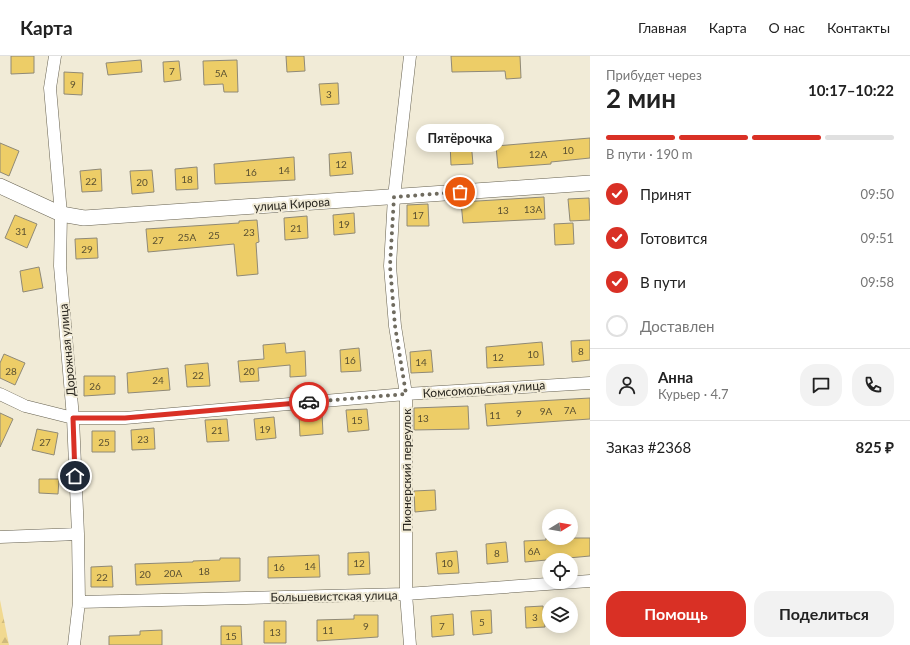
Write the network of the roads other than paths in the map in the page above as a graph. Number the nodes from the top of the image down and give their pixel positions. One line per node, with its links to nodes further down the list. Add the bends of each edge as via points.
1 (55, 56): 6 (street, Дорожная улица, via 50,88)
2 (410, 56): 5 (street, Пионерский переулок)
3 (590, 183): 5 (street, улица Кирова)
4 (0, 186): 6 (street, улица Кирова)
5 (394, 197): 6 (street, улица Кирова, via 84,218); 9 (street, Пионерский переулок, via 390,266 395,326)
6 (61, 214): 10 (street, Дорожная улица, via 60,266)
7 (590, 382): 9 (street, Комсомольская улица)
8 (0, 394): 10 (street, Комсомольская улица, via 25,406)
9 (406, 394): 10 (street, Комсомольская улица, via 125,418); 14 (street, Пионерский переулок)
10 (73, 418): 11 (street, Дорожная улица)
11 (78, 534): 12 (street); 15 (street, Дорожная улица)
12 (0, 537)
13 (590, 581): 14 (street, Большевистская улица)
14 (406, 594): 15 (street, Большевистская улица); 17 (street, Пионерский переулок)
15 (78, 602): 16 (street, Дорожная улица)
16 (74, 645)
17 (410, 645)

